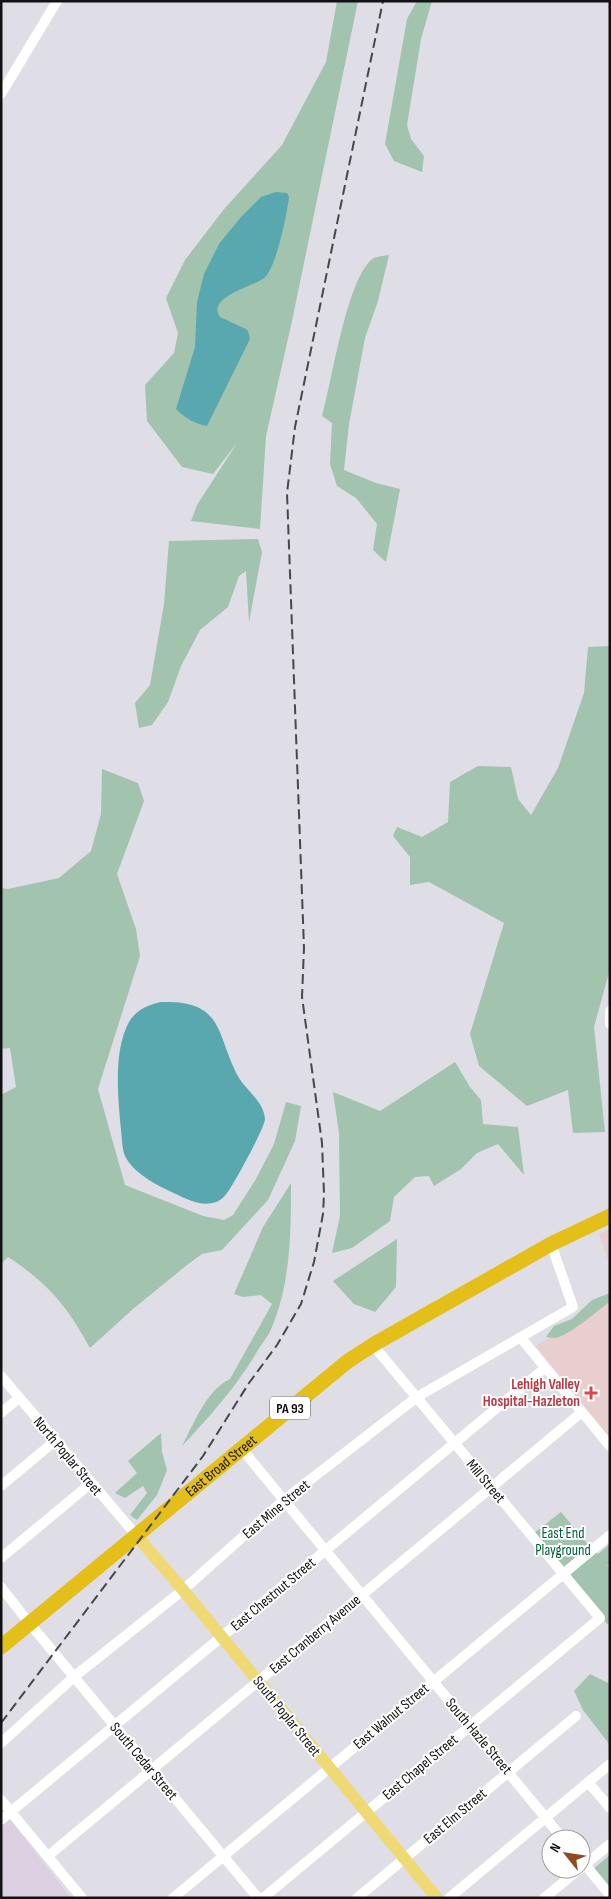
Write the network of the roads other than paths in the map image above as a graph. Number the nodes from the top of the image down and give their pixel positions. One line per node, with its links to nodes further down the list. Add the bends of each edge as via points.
1 (57, 1): 2 (street)
2 (1, 94)
3 (610, 1011): 4 (street)
4 (610, 1024)
5 (610, 1216): 6 (highway, East Broad Street / PA 93)
6 (551, 1244): 7 (street, East Mine Street, via 573,1307); 8 (highway, East Broad Street / PA 93)
7 (521, 1338): 9 (street); 11 (street, East Mine Street)
8 (373, 1345): 11 (street, Mill Street); 18 (highway, East Broad Street / PA 93, via 348,1361)
9 (545, 1368): 13 (street); 16 (street, East Chestnut Street)
10 (1, 1376): 12 (street, North Poplar Street)
11 (417, 1397): 16 (street, Mill Street); 22 (street, East Mine Street)
12 (19, 1398): 14 (street); 15 (street, North Poplar Street)
13 (582, 1412): 17 (street); 21 (street, East Cranberry Avenue)
14 (1, 1413)
15 (55, 1441): 19 (street, North Poplar Street); 20 (street)
16 (455, 1443): 21 (street, Mill Street); 25 (street, East Chestnut Street)
17 (610, 1446)
18 (241, 1448): 22 (street, South Hazle Street); 24 (highway, East Broad Street / PA 93)
19 (90, 1484): 24 (street, North Poplar Street); 26 (street)
20 (1, 1486)
21 (492, 1487): 27 (street, Mill Street); 30 (street, East Cranberry Avenue)
22 (284, 1500): 25 (street, South Hazle Street); 29 (street, East Mine Street)
23 (610, 1535): 27 (street, East Walnut Street)
24 (136, 1536): 29 (main road, South Poplar Street); 32 (highway, East Broad Street / PA 93)
25 (326, 1551): 30 (street, South Hazle Street); 33 (street, East Chestnut Street)
26 (1, 1558)
27 (563, 1574): 31 (street, Mill Street); 37 (street, East Walnut Street)
28 (1, 1587): 32 (street, South Cedar Street)
29 (183, 1590): 33 (main road, South Poplar Street); 35 (street, East Mine Street)
30 (362, 1595): 36 (street, East Cranberry Avenue); 37 (street, South Hazle Street)
31 (600, 1618): 40 (street, East Chapel Street)
32 (30, 1624): 34 (highway, East Broad Street / PA 93); 35 (street, South Cedar Street)
33 (222, 1637): 36 (main road, South Poplar Street); 39 (street, East Chestnut Street)
34 (1, 1647)
35 (75, 1676): 39 (street, South Cedar Street); 41 (street, East Mine Street)
36 (258, 1681): 43 (main road, South Poplar Street); 44 (street, East Cranberry Avenue)
37 (433, 1681): 40 (street, South Hazle Street); 43 (street, East Walnut Street)
38 (576, 1716): 45 (street, East Elm Street)
39 (115, 1726): 44 (street, South Cedar Street); 49 (street, East Chestnut Street)
40 (470, 1726): 45 (street, South Hazle Street); 50 (street, East Chapel Street)
41 (1, 1743)
42 (610, 1764): 46 (street)
43 (330, 1768): 50 (main road, South Poplar Street); 56 (street, East Walnut Street)
44 (152, 1770): 55 (street, East Cranberry Avenue); 56 (street, South Cedar Street)
45 (508, 1772): 51 (street, South Hazle Street); 58 (street, East Elm Street)
46 (588, 1782): 48 (street); 51 (street)
47 (1, 1800): 49 (street)
48 (610, 1808)
49 (11, 1812): 52 (street, East Chestnut Street); 55 (street)
50 (366, 1812): 58 (main road, South Poplar Street); 65 (street, East Chapel Street)
51 (546, 1817): 53 (street, South Hazle Street); 68 (street)
52 (1, 1820)
53 (555, 1829)
54 (610, 1844): 57 (street)
55 (48, 1856): 62 (street)
56 (223, 1856): 63 (street, East Walnut Street); 64 (street, South Cedar Street)
57 (591, 1857)
58 (404, 1858): 66 (street, East Elm Street); 67 (main road, South Poplar Street)
59 (591, 1872): 61 (street)
60 (565, 1879): 69 (street)
61 (610, 1895)
62 (82, 1898)
63 (173, 1898)
64 (258, 1898)
65 (263, 1898)
66 (357, 1898)
67 (436, 1898)
68 (449, 1898)
69 (544, 1898)

